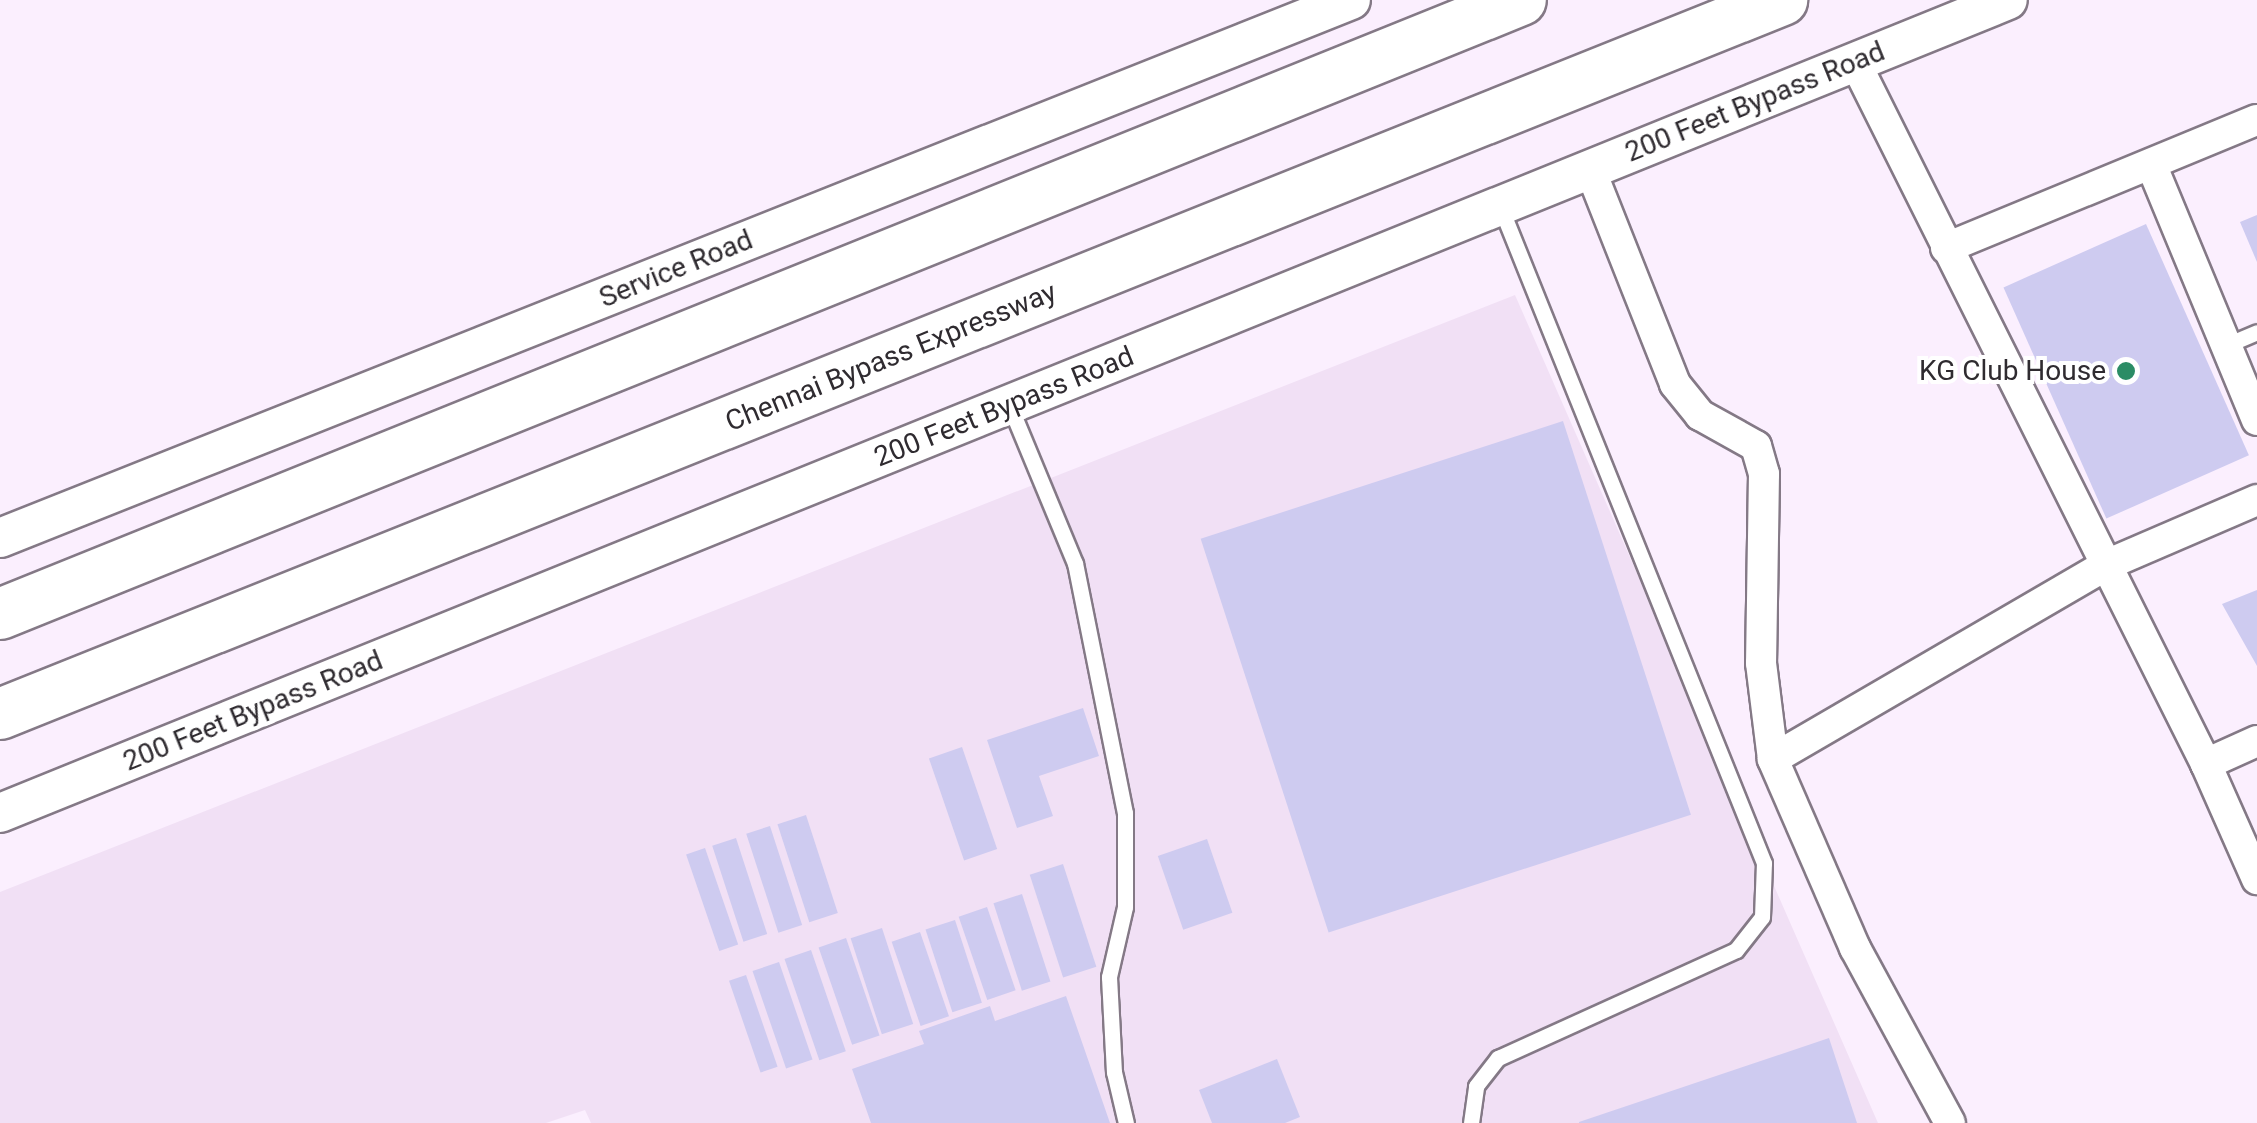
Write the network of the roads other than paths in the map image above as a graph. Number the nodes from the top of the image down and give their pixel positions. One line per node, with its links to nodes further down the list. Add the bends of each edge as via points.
1 (1352, 0): 16 (street, Service Road)
2 (1521, 0): 18 (highway)
3 (1782, 0): 19 (highway, Chennai Bypass Expressway)
4 (2008, 0): 5 (street, 200 Feet Bypass Road)
5 (1855, 62): 8 (street, 200 Feet Bypass Road); 10 (street)
6 (2257, 120): 7 (street)
7 (2150, 164): 10 (street); 12 (street)
8 (1590, 169): 9 (street, 200 Feet Bypass Road); 21 (street, via 1675,384 1700,415 1756,446 1764,474 1761,663)
9 (1500, 206): 13 (street, 200 Feet Bypass Road); 26 (lane, via 1764,864 1762,918 1736,950 1498,1058 1476,1086)
10 (1946, 248): 17 (street)
11 (2257, 332): 12 (lane)
12 (2228, 344): 14 (street)
13 (1010, 404): 23 (street, 200 Feet Bypass Road); 25 (lane, via 1075,563 1125,813 1125,907 1109,977 1114,1072)
14 (2257, 420)
15 (2257, 500): 17 (street)
16 (0, 538)
17 (2106, 565): 21 (street); 22 (street)
18 (0, 614)
19 (0, 714)
20 (2257, 741): 22 (street)
21 (1774, 760): 27 (street, via 1855,948)
22 (2206, 764): 24 (street)
23 (0, 814)
24 (2257, 879)
25 (1126, 1123)
26 (1471, 1123)
27 (1950, 1123)

